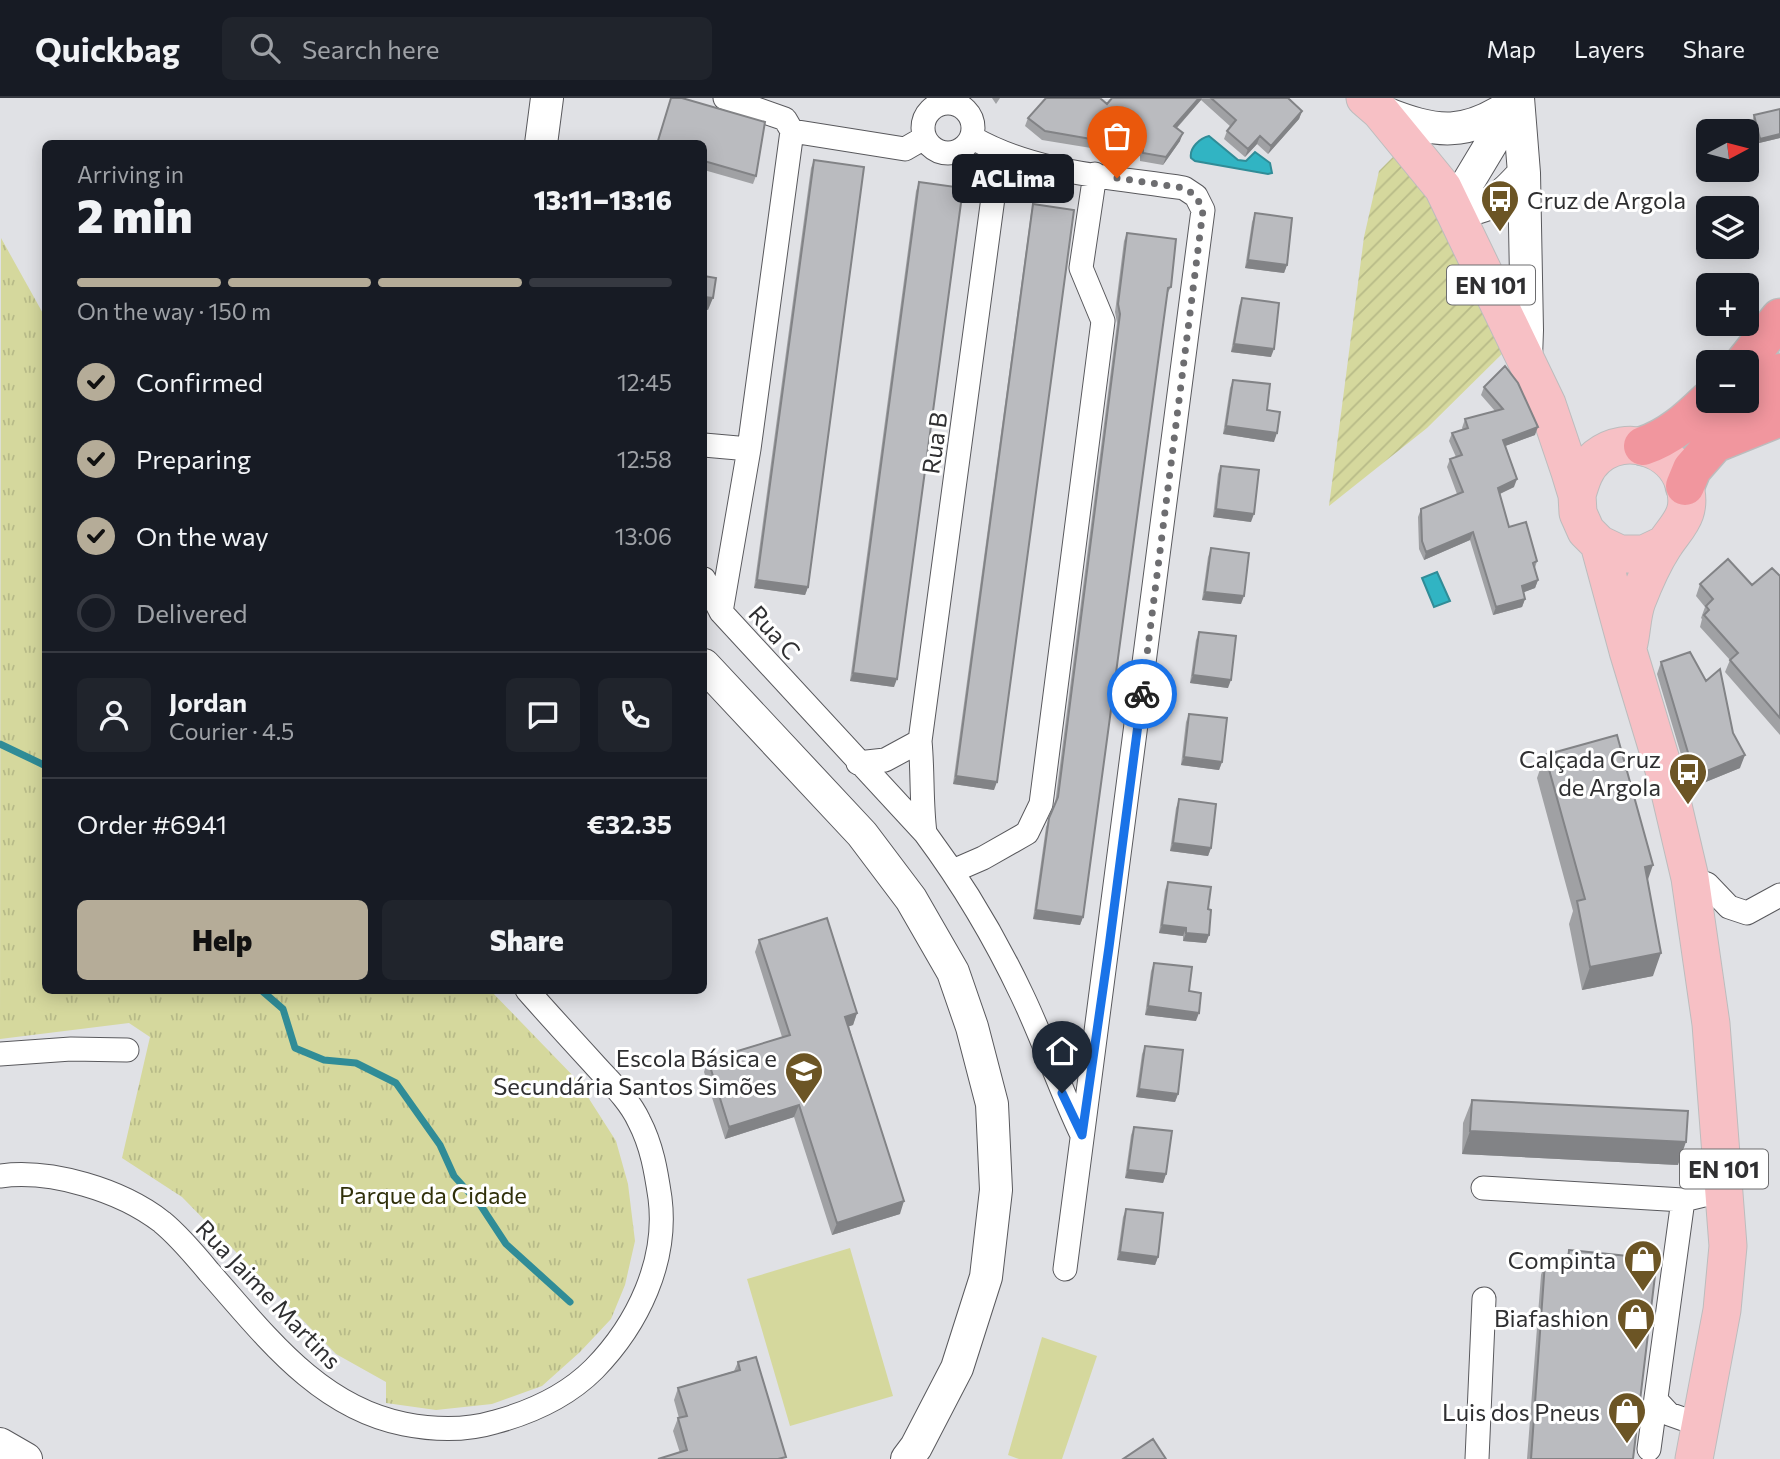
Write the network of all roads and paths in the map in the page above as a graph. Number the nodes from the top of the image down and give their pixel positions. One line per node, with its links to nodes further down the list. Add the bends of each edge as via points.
1 (547, 98): 9 (street)
2 (725, 98): 6 (street, via 785,119)
3 (1518, 99): 5 (street, via 1496,116 1468,127 1438,130 1412,124); 11 (street); 13 (street)
4 (937, 101): 7 (street, via 924,118); 8 (street, via 958,104 972,118)
5 (1373, 104): 13 (main road, EN 101, via 1443,188)
6 (792, 131): 7 (street, via 905,149); 26 (street, Rua C)
7 (924, 138): 8 (street, via 938,153 958,152)
8 (973, 138): 10 (street)
9 (542, 140)
10 (999, 153): 12 (street); 35 (street, Rua B)
11 (1524, 173): 13 (street, via 1508,191 1482,208); 18 (street)
12 (1095, 174): 38 (street, via 1081,268 1103,321 1041,804 1027,833); 44 (street, via 1184,188 1196,196 1203,210)
13 (1455, 212): 18 (main road, EN 101)
14 (1780, 318): 16 (highway)
15 (1780, 336): 17 (highway)
16 (1756, 350)
17 (1759, 353)
18 (1526, 358): 20 (main road, EN 101)
19 (1780, 373): 24 (highway, via 1723,426)
20 (1547, 404): 25 (main road, EN 101, via 1587,434); 28 (main road, EN 101)
21 (1696, 413): 25 (highway, via 1659,441)
22 (1780, 417): 24 (highway)
23 (707, 445): 26 (street)
24 (1713, 445): 27 (highway, via 1692,469)
25 (1629, 446): 27 (main road, EN 101, via 1657,451 1670,460); 28 (main road, via 1597,457 1583,474)
26 (748, 449): 32 (street, Rua C)
27 (1685, 486): 30 (main road, EN 101, via 1686,508 1679,528)
28 (1577, 495): 29 (main road, EN 101, via 1586,531)
29 (1599, 544): 30 (main road, via 1620,554 1644,554); 33 (main road, EN 101)
30 (1665, 544): 33 (main road, EN 101, via 1636,604)
31 (707, 585): 32 (street)
32 (721, 611): 36 (street, Rua C)
33 (1628, 651): 39 (main road, EN 101, via 1667,780)
34 (707, 668): 56 (street, via 862,834 911,899 953,972 976,1040 992,1104 996,1178 986,1277 957,1368)
35 (920, 741): 36 (street, via 885,760); 37 (street, Rua B)
36 (858, 763): 37 (street, Rua C)
37 (925, 833): 38 (street, Rua C)
38 (953, 871): 44 (street, Rua C, via 1024,998)
39 (1690, 878): 40 (street, via 1707,884 1728,906 1747,913); 47 (main road, EN 101, via 1711,1024)
40 (1780, 895)
41 (531, 994): 45 (street, Rua Jaime Martins, via 611,1082 638,1119 655,1161 661,1209 658,1258 643,1300 617,1345 577,1386 524,1414 478,1427 429,1429 386,1421 344,1404 304,1374 162,1222 80,1182 21,1173)
42 (127, 1050): 43 (street)
43 (0, 1055)
44 (1082, 1135): 49 (street)
45 (0, 1176)
46 (1483, 1188): 48 (street)
47 (1725, 1190): 48 (street); 52 (main road, EN 101, via 1728,1246 1722,1310)
48 (1683, 1200): 51 (street)
49 (1065, 1269)
50 (1484, 1299): 57 (street)
51 (1656, 1400): 52 (street); 54 (street)
52 (1697, 1442)
53 (0, 1444): 55 (street)
54 (1649, 1449)
55 (26, 1459)
56 (906, 1459)
57 (1477, 1459)

